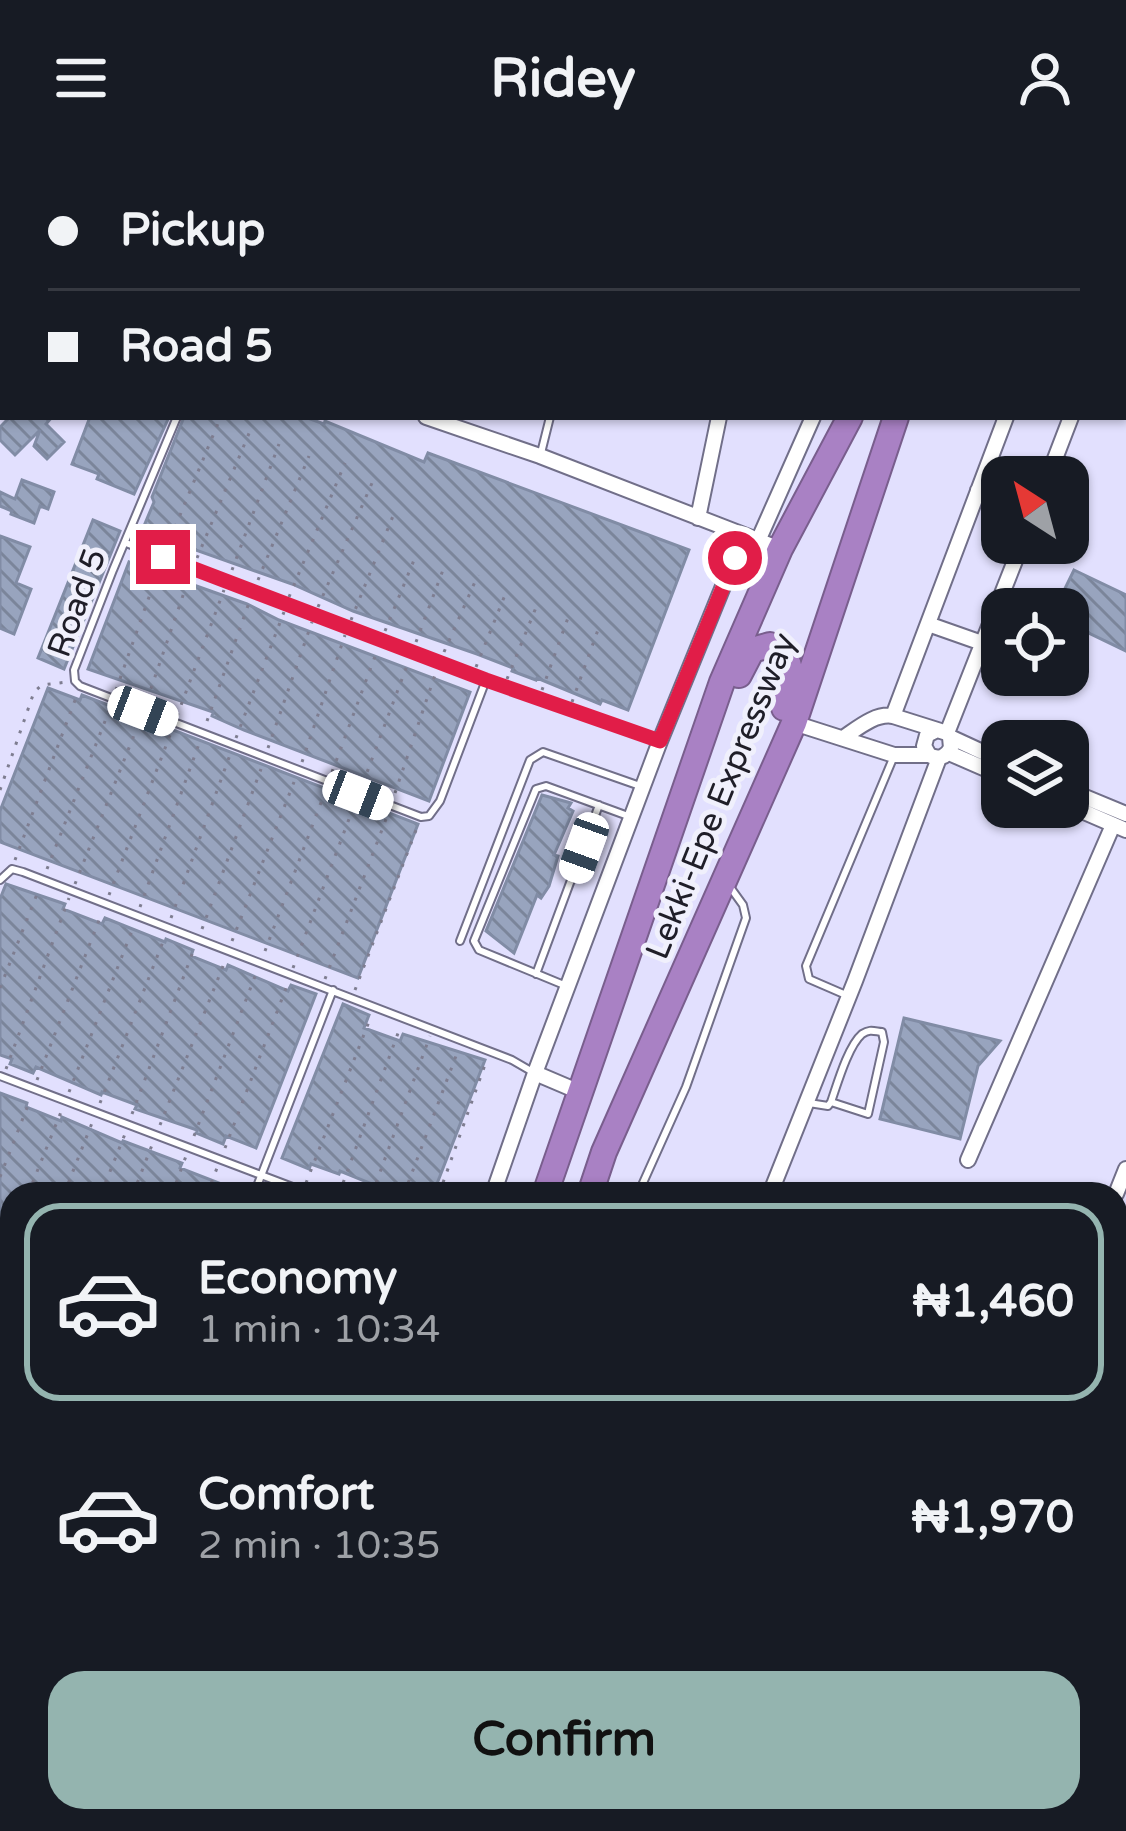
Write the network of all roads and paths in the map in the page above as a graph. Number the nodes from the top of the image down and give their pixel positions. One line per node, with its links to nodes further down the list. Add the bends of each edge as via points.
1 (176, 420): 23 (lane)
2 (435, 420): 14 (street)
3 (549, 420): 14 (lane)
4 (718, 420): 21 (street)
5 (812, 420): 22 (street)
6 (848, 420): 22 (highway, Lekki-Epe Expressway)
7 (895, 420): 54 (highway, Lekki-Epe Expressway)
8 (1005, 420): 18 (street)
9 (1070, 420): 15 (street)
10 (220, 421): 24 (path)
11 (250, 431): 26 (path)
12 (280, 444): 29 (path)
13 (309, 456): 31 (path)
14 (540, 456): 21 (street)
15 (1056, 456)
16 (345, 463): 32 (path)
17 (372, 483): 34 (path)
18 (978, 490): 19 (street); 36 (street)
19 (981, 491)
20 (395, 511): 37 (path)
21 (698, 518): 22 (street)
22 (761, 542): 57 (street); 69 (highway, Lekki-Epe Expressway)
23 (126, 543): 24 (lane, Road 5); 46 (lane, Road 5, via 74,670)
24 (163, 557): 26 (lane, Road 5); 49 (path)
25 (414, 560): 39 (path)
26 (193, 568): 29 (lane, Road 5); 51 (path)
27 (443, 570): 42 (path)
28 (478, 575): 43 (path)
29 (227, 581): 31 (lane, Road 5); 53 (path)
30 (507, 590): 44 (path)
31 (253, 591): 32 (lane, Road 5); 55 (path)
32 (287, 604): 34 (lane, Road 5); 59 (path)
33 (537, 604): 47 (path)
34 (315, 614): 37 (lane, Road 5); 62 (path)
35 (569, 615): 48 (path)
36 (928, 625): 40 (street); 52 (street)
37 (348, 627): 39 (lane, Road 5); 64 (path)
38 (598, 627): 50 (path)
39 (381, 640): 42 (lane, Road 5); 65 (path)
40 (981, 643)
41 (981, 646): 58 (street)
42 (412, 652): 43 (lane, Road 5); 68 (path)
43 (440, 662): 44 (lane, Road 5); 72 (path)
44 (473, 675): 45 (lane, Road 5)
45 (486, 680): 47 (lane, Road 5); 75 (lane, via 440,801)
46 (78, 684): 49 (lane, Road 5); 67 (path, via 34,692); 77 (path)
47 (504, 686): 48 (lane, Road 5)
48 (539, 697): 50 (lane, Road 5)
49 (113, 699): 51 (lane, Road 5); 78 (path)
50 (569, 710): 57 (lane, Road 5)
51 (143, 711): 53 (lane, Road 5); 81 (path)
52 (893, 716): 56 (street); 58 (street)
53 (175, 723): 55 (lane, Road 5); 82 (path)
54 (794, 724): 56 (street); 80 (highway, Lekki-Epe Expressway)
55 (202, 734): 59 (lane, Road 5); 83 (path)
56 (843, 738): 60 (street)
57 (660, 741): 66 (street)
58 (942, 744): 60 (street, via 918,757); 61 (street); 63 (street); 96 (street)
59 (233, 746): 62 (lane, Road 5); 84 (path)
60 (894, 755): 96 (lane, via 806,966 809,979)
61 (981, 755)
62 (265, 758): 64 (lane, Road 5); 85 (path)
63 (981, 765)
64 (299, 772): 65 (lane, Road 5); 87 (path)
65 (328, 783): 68 (lane, Road 5); 88 (path)
66 (644, 787): 74 (street); 86 (lane, via 543,752 530,760)
67 (0, 790)
68 (358, 795): 72 (lane, Road 5); 89 (path)
69 (684, 797): 98 (highway, via 752,650 781,650 791,680 779,729 668,971); 106 (highway, Lekki-Epe Expressway)
70 (1089, 803): 76 (street)
71 (599, 805): 74 (lane); 90 (lane); 90 (lane, via 536,788 474,941)
72 (390, 807): 75 (lane, Road 5); 91 (path)
73 (1089, 812): 76 (street)
74 (632, 817): 92 (street)
75 (421, 818): 95 (path)
76 (1122, 823): 115 (street)
77 (12, 869): 78 (lane); 79 (lane)
78 (43, 879): 81 (lane); 93 (path)
79 (0, 880)
80 (724, 882): 98 (highway, Lekki-Epe Expressway); 134 (lane, via 746,918)
81 (72, 890): 82 (lane); 104 (path)
82 (106, 903): 83 (lane); 105 (path)
83 (138, 915): 84 (lane); 107 (path)
84 (168, 927): 85 (lane); 110 (path)
85 (198, 938): 87 (lane); 111 (path)
86 (460, 941)
87 (229, 950): 88 (lane); 112 (path)
88 (260, 962): 89 (lane); 113 (path)
89 (291, 974): 91 (lane); 114 (path)
90 (536, 974): 92 (lane)
91 (322, 986): 94 (lane)
92 (567, 987): 103 (street)
93 (0, 988)
94 (333, 990): 95 (lane); 116 (lane)
95 (352, 997): 97 (lane)
96 (849, 997): 108 (street)
97 (375, 1006): 99 (lane); 126 (path)
98 (664, 1016): 133 (highway, Lekki-Epe Expressway)
99 (403, 1017): 100 (lane); 127 (path)
100 (433, 1029): 101 (lane); 128 (path)
101 (462, 1040): 102 (lane); 129 (path)
102 (490, 1051): 103 (lane); 130 (path)
103 (535, 1073): 106 (street); 131 (street)
104 (2, 1076): 105 (lane)
105 (34, 1089): 107 (lane); 117 (path)
106 (582, 1094): 132 (highway, Lekki-Epe Expressway)
107 (66, 1101): 110 (lane); 118 (path)
108 (806, 1102): 109 (lane); 135 (street)
109 (831, 1102): 109 (lane, via 868,1114 882,1032 861,1035)
110 (96, 1112): 111 (lane); 119 (path)
111 (128, 1125): 112 (lane); 120 (path)
112 (156, 1135): 113 (lane); 121 (path)
113 (189, 1148): 114 (lane); 122 (path)
114 (220, 1160): 116 (lane); 123 (path)
115 (968, 1160)
116 (261, 1175): 124 (lane); 125 (lane)
117 (0, 1177)
118 (33, 1182)
119 (69, 1182)
120 (106, 1182)
121 (138, 1182)
122 (176, 1182)
123 (212, 1182)
124 (258, 1182)
125 (280, 1182)
126 (311, 1182)
127 (343, 1182)
128 (376, 1182)
129 (409, 1182)
130 (444, 1182)
131 (498, 1182)
132 (549, 1182)
133 (594, 1182)
134 (643, 1182)
135 (775, 1182)

